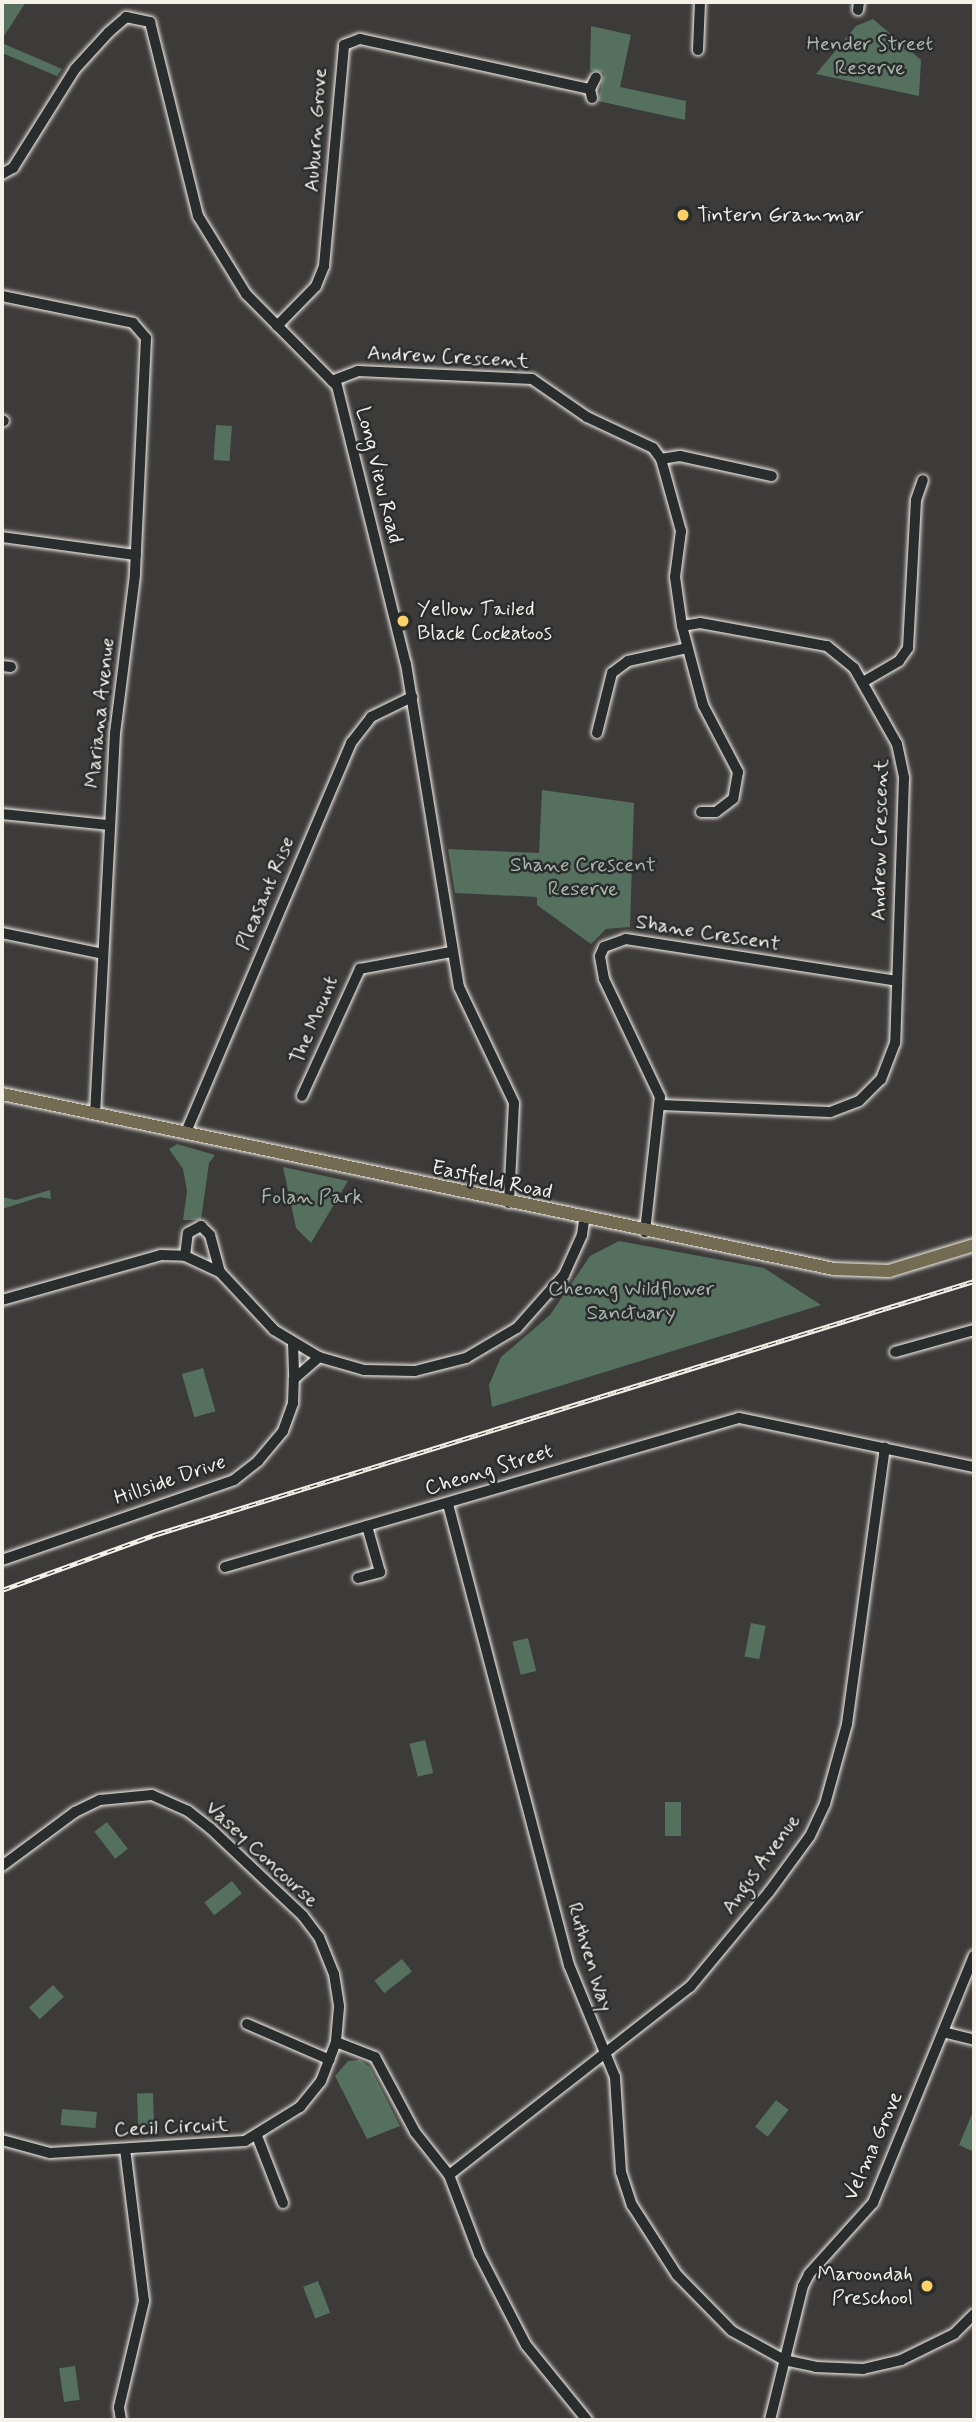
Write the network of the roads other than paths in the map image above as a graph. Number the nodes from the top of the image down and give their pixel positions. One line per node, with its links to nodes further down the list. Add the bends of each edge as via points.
1 (700, 2): 2 (street)
2 (698, 50)
3 (596, 77): 6 (street, Auburn Grove, via 591,94 360,39 344,45 324,266 316,286)
4 (2, 174): 6 (street, Long View Road, via 13,168 75,69 126,17 144,19 157,37 198,216 246,294)
5 (2, 296): 12 (street, Mariana Avenue, via 133,323 142,330 147,344)
6 (277, 326): 7 (street, Long View Road)
7 (332, 381): 8 (street, Andrew Crescent, via 358,371 532,379 587,417 653,448); 16 (street, Long View Road, via 340,397)
8 (661, 459): 9 (street, via 680,456); 13 (street, via 681,531 675,577)
9 (772, 476)
10 (923, 480): 15 (street, via 916,500 908,648 899,661)
11 (2, 537): 12 (street)
12 (136, 555): 20 (street, Mariana Avenue)
13 (682, 626): 14 (street); 15 (street, Andrew Crescent, via 700,623 815,641 846,660)
14 (687, 648): 17 (street, via 619,666 607,684); 18 (street, via 702,705 738,772 733,799 716,813)
15 (863, 682): 24 (street, Andrew Crescent, via 897,744 903,766)
16 (412, 697): 22 (street, Long View Road); 29 (street, Pleasant Rise, via 371,717 351,743)
17 (597, 733)
18 (701, 812)
19 (2, 814): 20 (street)
20 (109, 825): 23 (street, Mariana Avenue)
21 (2, 933): 23 (street)
22 (451, 952): 26 (street, The Mount, via 360,969); 30 (street, Long View Road, via 459,987 514,1103)
23 (103, 954): 28 (street, Mariana Avenue)
24 (897, 981): 27 (street, Andrew Crescent, via 890,1064 859,1101 821,1112); 27 (street, Shane Crescent, via 626,939 611,942 600,956 601,968)
25 (2, 1094): 28 (main road, Eastfield Road)
26 (302, 1096)
27 (660, 1105): 32 (street)
28 (95, 1113): 29 (main road, Eastfield Road)
29 (186, 1132): 30 (main road, Eastfield Road)
30 (509, 1203): 31 (main road, Eastfield Road)
31 (584, 1220): 32 (main road, Eastfield Road); 40 (street, via 577,1248 555,1289 517,1328 486,1349 451,1364 415,1371 364,1370)
32 (645, 1232): 33 (main road, Eastfield Road, via 856,1272 889,1270)
33 (974, 1245)
34 (185, 1256): 35 (street); 35 (street, via 188,1233 201,1226 210,1235); 36 (street, via 161,1255)
35 (220, 1272): 38 (street, via 260,1317)
36 (2, 1300)
37 (974, 1330): 39 (street)
38 (293, 1343): 40 (street); 41 (street, Hillside Drive)
39 (895, 1352)
40 (319, 1357): 41 (street)
41 (294, 1379): 46 (street, Hillside Drive, via 293,1403 284,1431 234,1480)
42 (885, 1448): 43 (street, Cheong Street); 44 (street, Cheong Street, via 739,1418); 55 (street, Angus Avenue, via 847,1724 825,1804 810,1836 769,1892 690,1987)
43 (974, 1467)
44 (448, 1504): 45 (street, Cheong Street); 55 (street, Ruthven Way, via 569,1965)
45 (367, 1526): 47 (street, Cheong Street); 48 (street, via 380,1572)
46 (2, 1560)
47 (225, 1567)
48 (358, 1578)
49 (2, 1866): 54 (street, Vasey Concourse, via 75,1812 100,1800 137,1793 179,1806 210,1828 303,1916 319,1937 337,1990)
50 (974, 1956): 52 (street, Velma Grove)
51 (247, 2024): 56 (street)
52 (943, 2032): 53 (street); 63 (street, Velma Grove, via 873,2203 809,2274)
53 (974, 2040)
54 (336, 2042): 56 (street, Cecil Circuit); 60 (street, via 375,2057 415,2132)
55 (605, 2053): 60 (street, Angus Avenue); 63 (street, Ruthven Way, via 615,2077 621,2172 632,2205 677,2274 704,2305 732,2331)
56 (330, 2060): 57 (street, Cecil Circuit, via 300,2107)
57 (257, 2136): 59 (street, Cecil Circuit, via 231,2144); 61 (street)
58 (2, 2140): 59 (street, Cecil Circuit, via 50,2153)
59 (125, 2149): 64 (street, via 144,2301 119,2407)
60 (449, 2175): 65 (street, via 479,2253 526,2345)
61 (283, 2203)
62 (974, 2314): 63 (street, Ruthven Way, via 934,2345 882,2366 841,2369)
63 (785, 2360): 66 (street, Velma Grove)
64 (121, 2420)
65 (587, 2420)
66 (770, 2420)

